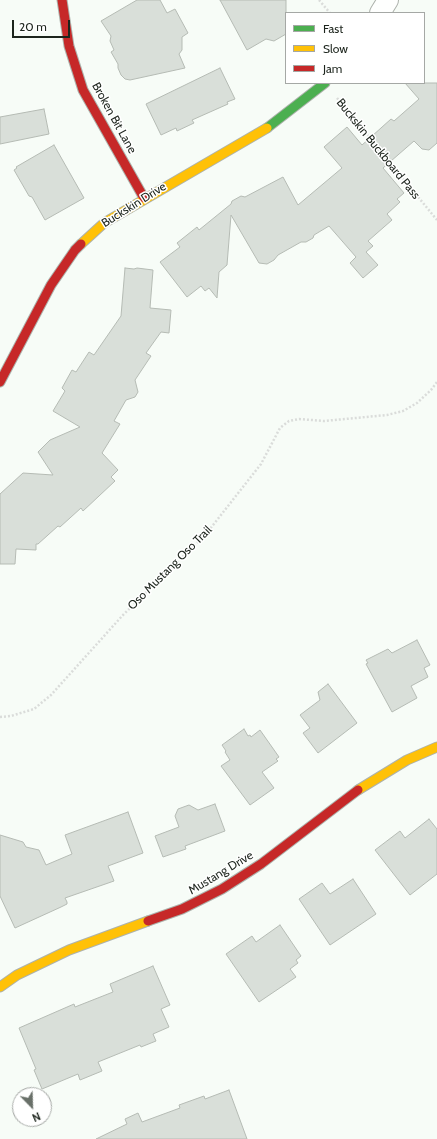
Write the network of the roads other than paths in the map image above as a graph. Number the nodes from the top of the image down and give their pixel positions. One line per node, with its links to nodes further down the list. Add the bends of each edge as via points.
1 (62, 0): 5 (street, Broken Bit Lane, via 69,46 83,90)
2 (388, 0): 3 (street)
3 (381, 12)
4 (324, 84): 5 (street, Buckskin Drive, via 273,124)
5 (144, 198): 6 (street, Buckskin Drive, via 104,223 75,250 51,285)
6 (0, 382)
7 (437, 747): 8 (street, Mustang Drive, via 407,760 366,784 261,864 222,889 182,909 69,950)
8 (0, 987)

